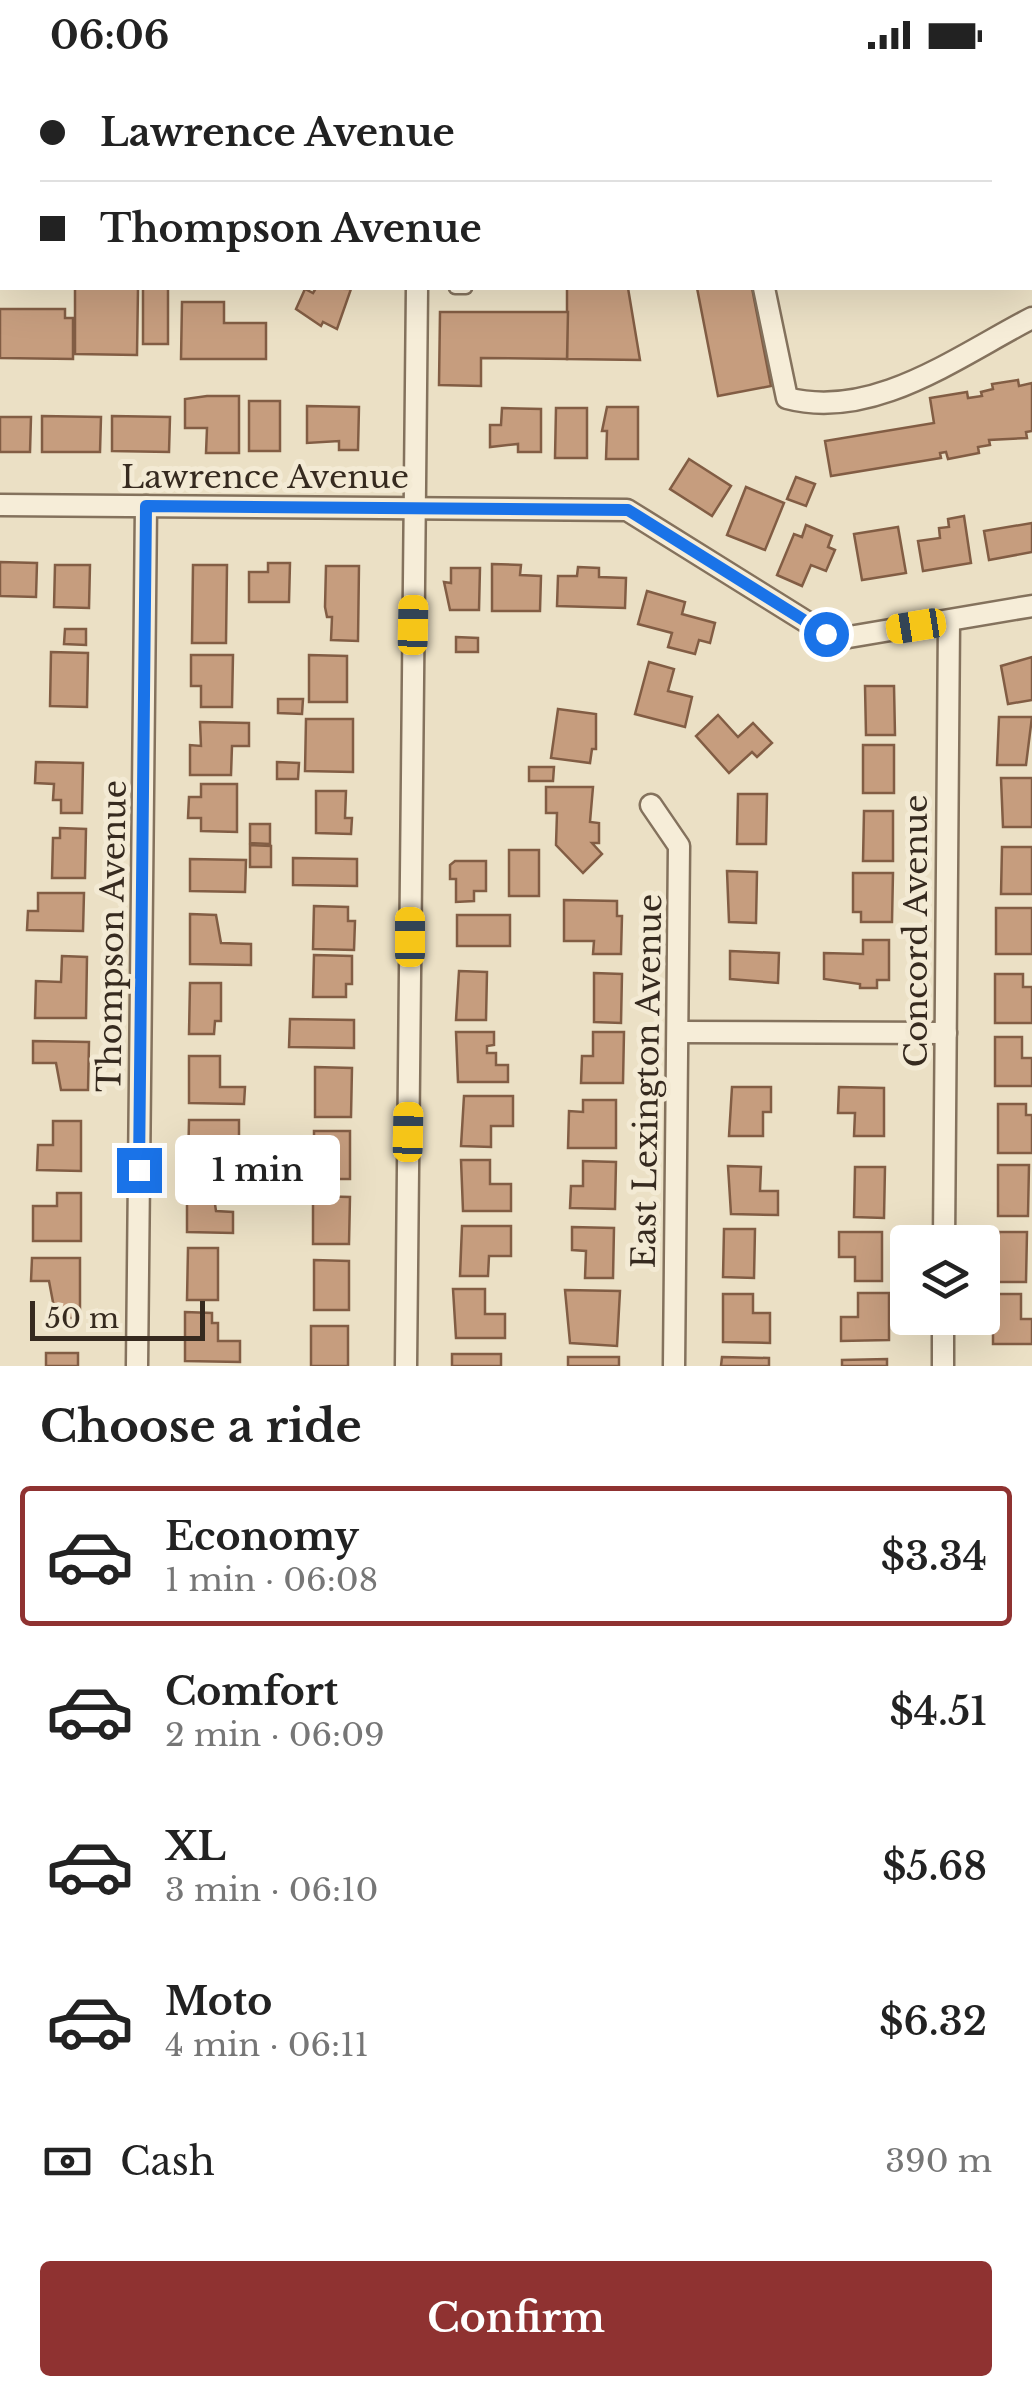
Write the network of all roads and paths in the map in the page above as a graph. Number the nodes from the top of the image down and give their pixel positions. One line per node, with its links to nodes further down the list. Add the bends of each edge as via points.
1 (417, 290): 6 (street)
2 (764, 290): 3 (street, via 787,398 820,406 877,397)
3 (1032, 318)
4 (0, 505): 5 (street, Lawrence Avenue)
5 (146, 506): 6 (street, Lawrence Avenue); 14 (street, Thompson Avenue)
6 (414, 508): 8 (street, Lawrence Avenue, via 628,510 826,634 849,637); 15 (street)
7 (1032, 606): 8 (street, Lawrence Avenue)
8 (949, 621): 11 (street, Concord Avenue)
9 (651, 805): 10 (street, East Lexington Avenue, via 680,846)
10 (678, 1032): 11 (street); 16 (street, East Lexington Avenue)
11 (946, 1032): 12 (street, Concord Avenue)
12 (944, 1225)
13 (943, 1335): 17 (street)
14 (137, 1366)
15 (406, 1366)
16 (674, 1366)
17 (943, 1366)

